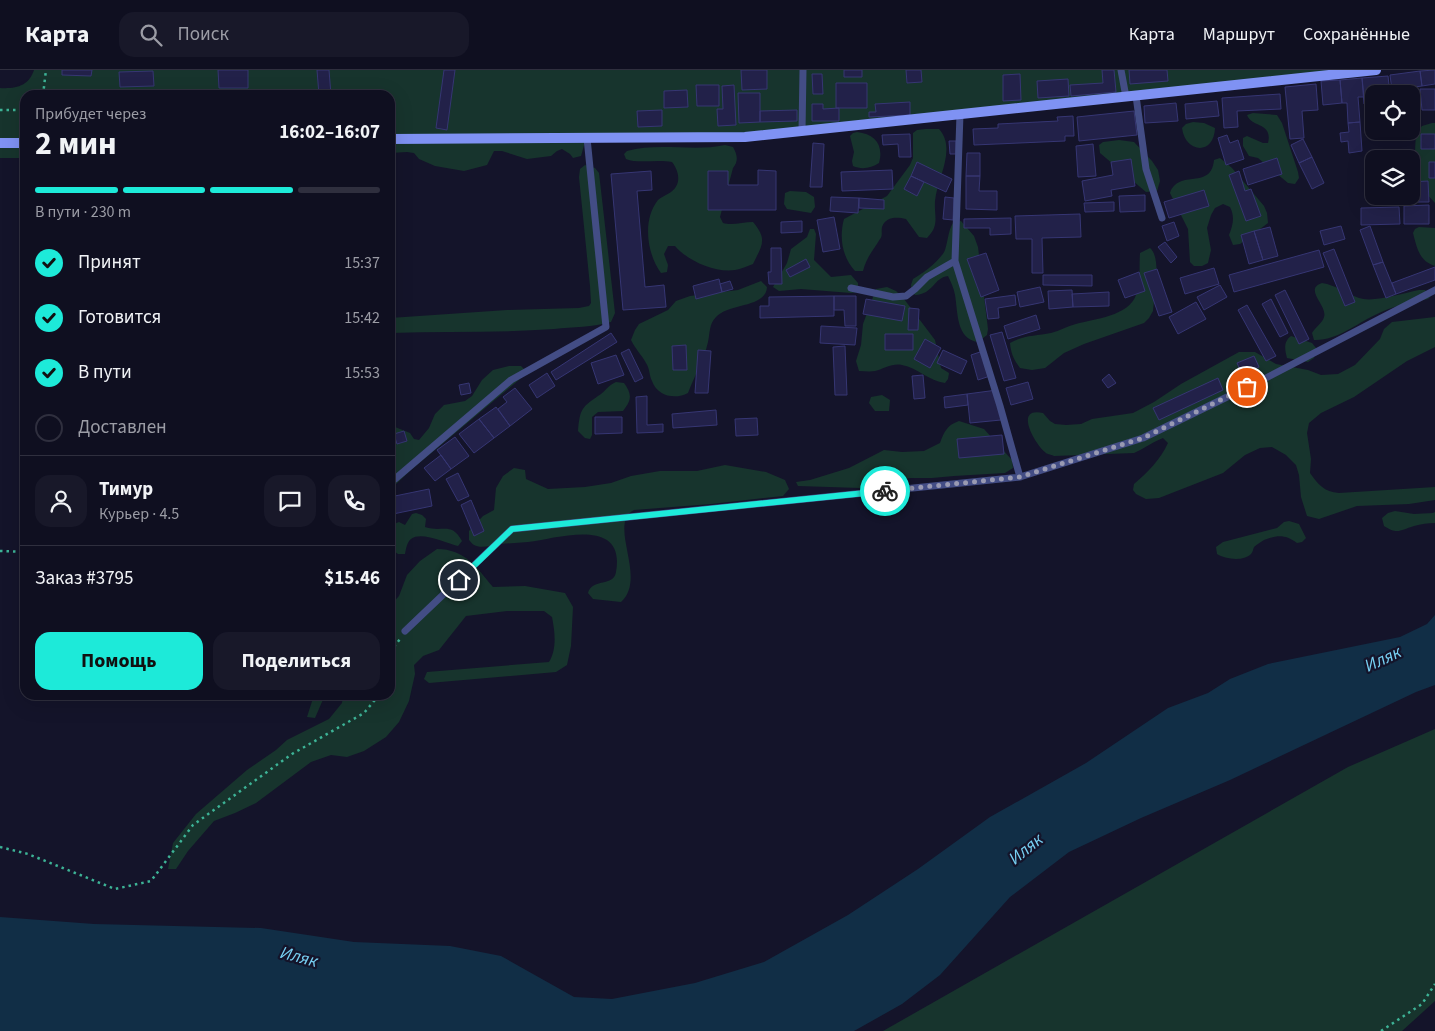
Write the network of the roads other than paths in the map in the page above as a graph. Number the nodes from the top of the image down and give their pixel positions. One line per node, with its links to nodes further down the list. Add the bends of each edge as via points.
1 (803, 70): 6 (lane)
2 (1121, 70): 4 (lane)
3 (1376, 70): 4 (street)
4 (1131, 96): 5 (street); 11 (lane, via 1146,170)
5 (960, 114): 6 (street); 12 (lane)
6 (802, 131): 7 (street, via 745,137)
7 (587, 138): 8 (street); 16 (lane, via 606,327 511,380)
8 (395, 139)
9 (0, 143): 10 (street)
10 (20, 143)
11 (1162, 218)
12 (955, 261): 13 (lane, via 927,277 906,296 893,297); 15 (lane)
13 (851, 288)
14 (1435, 290): 15 (lane, via 1143,438)
15 (1020, 477): 17 (lane, via 512,529)
16 (395, 479)
17 (405, 631)

